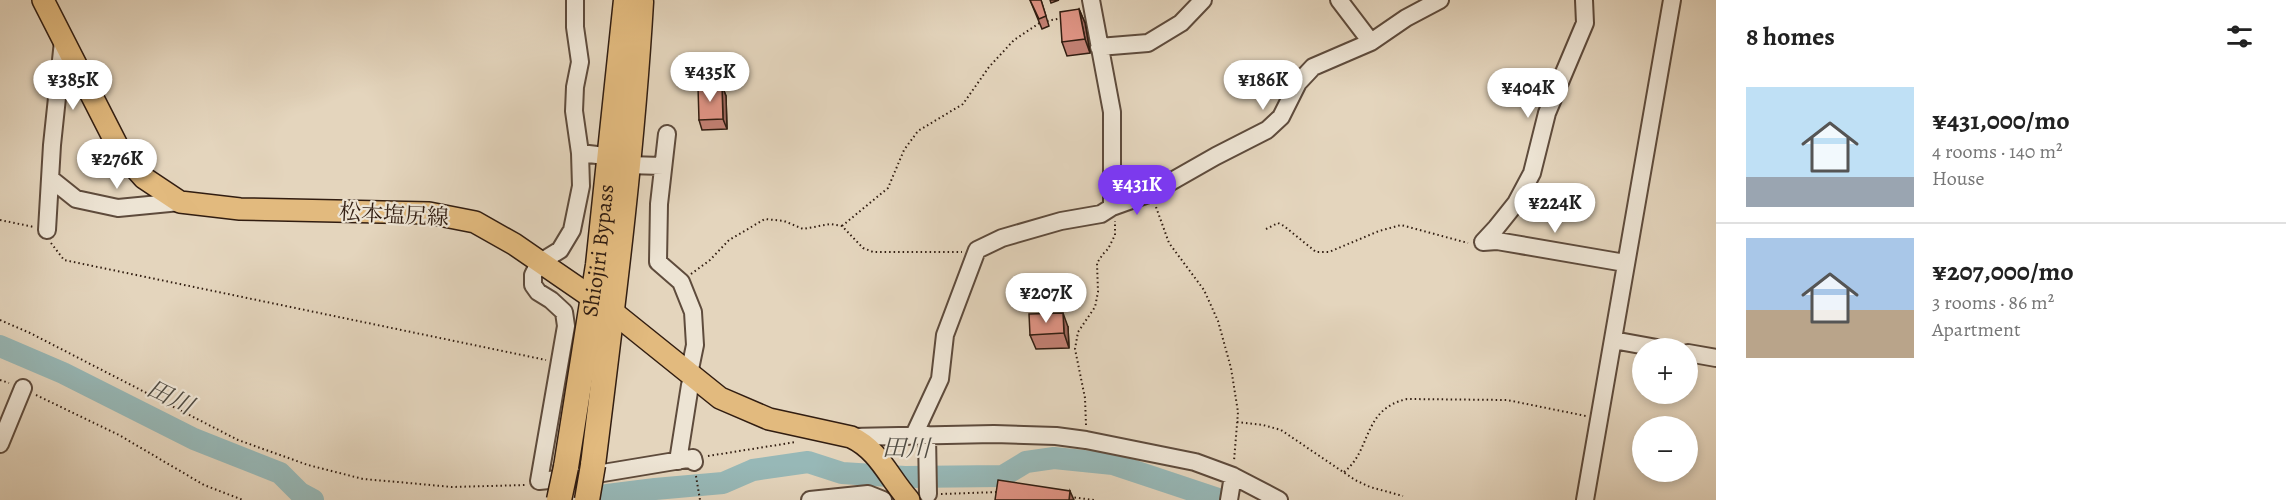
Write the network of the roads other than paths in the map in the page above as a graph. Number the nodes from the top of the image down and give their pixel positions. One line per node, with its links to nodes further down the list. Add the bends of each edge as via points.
1 (43, 0): 11 (main road, 松本塩尻線)
2 (575, 0): 15 (street, via 580,62 574,111)
3 (626, 0): 25 (highway, Shiojiri Bypass, via 598,265)
4 (641, 0): 17 (highway, Shiojiri Bypass)
5 (1203, 0): 13 (street, via 1181,23 1148,43)
6 (1339, 0): 12 (street)
7 (1440, 0): 12 (street)
8 (1584, 0): 24 (street, via 1585,23 1547,113 1532,173 1516,203 1483,242 1497,241)
9 (1672, 0): 24 (street)
10 (1092, 4): 13 (street)
11 (63, 41): 19 (street); 20 (main road, 松本塩尻線, via 120,150 144,178)
12 (1371, 42): 21 (street, via 1313,67 1298,83 1281,117 1268,130 1151,193)
13 (1099, 48): 21 (street, via 1112,112)
14 (667, 134): 18 (street)
15 (580, 153): 16 (street); 23 (street, via 580,186 572,230 560,250)
16 (597, 155)
17 (627, 165): 18 (street); 25 (highway, Shiojiri Bypass)
18 (663, 166): 30 (street, via 658,262 681,282 693,312)
19 (51, 179): 20 (street, via 76,199 118,208); 22 (street)
20 (180, 202): 23 (main road, 松本塩尻線, via 240,209 429,213 475,222)
21 (1114, 206): 33 (street, via 1101,214 1002,238 977,250 945,335 940,379)
22 (47, 230)
23 (539, 263): 25 (main road, 松本塩尻線); 30 (street, via 533,285 564,312 566,326 539,481 688,460)
24 (1625, 263): 26 (street)
25 (602, 306): 30 (main road, 松本塩尻線); 37 (highway, Shiojiri Bypass, bridge); 38 (highway, Shiojiri Bypass, bridge, via 593,465)
26 (1613, 340): 27 (street); 42 (street)
27 (1632, 343)
28 (1698, 355): 29 (street)
29 (1716, 358)
30 (692, 377): 32 (main road, 松本塩尻線, via 736,406 769,419)
31 (23, 388): 34 (street)
32 (851, 437): 33 (street); 36 (main road, 松本塩尻線, via 862,442)
33 (923, 437): 35 (street, via 1045,436 1086,440 1195,462); 36 (street)
34 (0, 444)
35 (1231, 486): 41 (street)
36 (918, 496)
37 (559, 500)
38 (587, 500)
39 (810, 500): 40 (street, via 868,494)
40 (883, 500)
41 (1279, 500)
42 (1585, 500)

